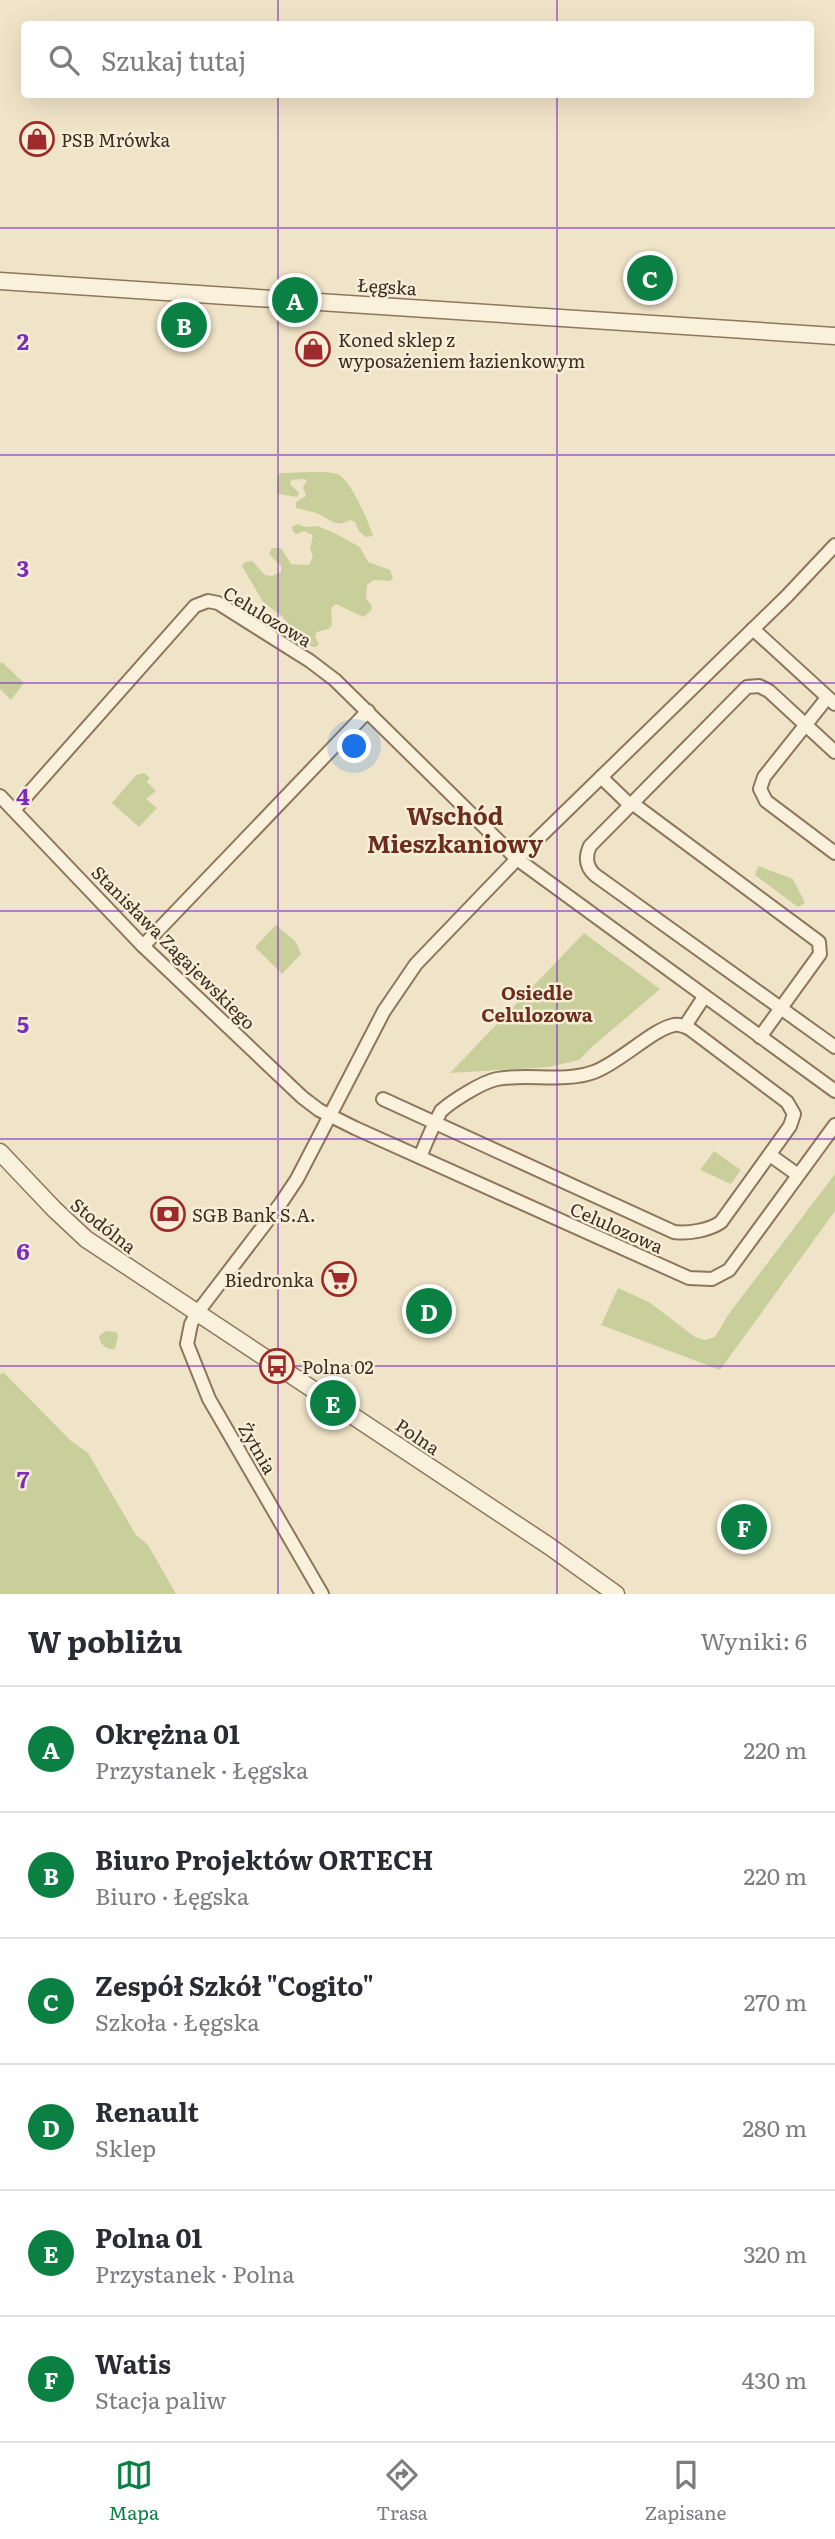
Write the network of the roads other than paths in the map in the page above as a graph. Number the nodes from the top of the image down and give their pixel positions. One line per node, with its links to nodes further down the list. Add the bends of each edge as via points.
1 (0, 281): 2 (street, Łęgska)
2 (835, 336)
3 (835, 545): 4 (street)
4 (753, 629): 5 (street); 9 (street)
5 (831, 701): 7 (street)
6 (368, 711): 12 (street, Celulozowa, via 310,661 218,603 201,602); 14 (street, Celulozowa); 15 (street)
7 (806, 724): 8 (street); 11 (street, via 765,688 747,687); 13 (street, via 762,780 761,793)
8 (835, 752)
9 (601, 777): 11 (street); 14 (street)
10 (0, 796): 12 (street, Stanisława Zagajewskiego)
11 (631, 804): 17 (street, via 819,942 820,954); 17 (street, via 590,846 587,859 592,872)
12 (14, 810): 15 (street, Stanisława Zagajewskiego)
13 (835, 853)
14 (517, 859): 16 (street, Celulozowa); 23 (street, via 403,980)
15 (143, 946): 23 (street, Stanisława Zagajewskiego, via 302,1097)
16 (704, 997): 18 (street); 19 (street, Celulozowa)
17 (782, 1010): 19 (street); 20 (street)
18 (685, 1026): 24 (street, via 670,1026 589,1074 491,1081 444,1108); 27 (street, via 791,1106 793,1122)
19 (760, 1037): 21 (street, Celulozowa)
20 (835, 1047)
21 (835, 1091)
22 (383, 1099): 24 (street)
23 (329, 1116): 28 (street, Celulozowa); 30 (street, via 281,1203)
24 (435, 1123): 27 (street, via 680,1233 718,1224); 28 (street)
25 (835, 1125): 29 (street, Celulozowa)
26 (0, 1152): 30 (street, Stodólna, via 86,1239)
27 (770, 1155): 29 (street)
28 (420, 1157): 29 (street, Celulozowa, via 698,1280 729,1270)
29 (798, 1175)
30 (197, 1313): 31 (street, Żytnia, via 187,1344 204,1389); 32 (street, Polna)
31 (322, 1594)
32 (616, 1594)

